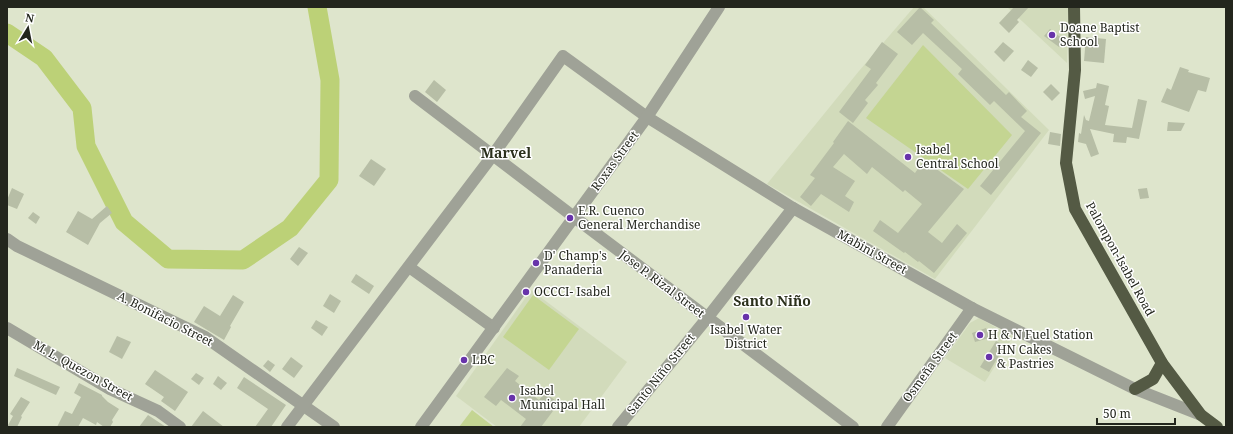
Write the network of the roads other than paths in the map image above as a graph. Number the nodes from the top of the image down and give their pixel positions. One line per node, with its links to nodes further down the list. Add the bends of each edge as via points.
1 (719, 7): 4 (street, Roxas Street)
2 (1074, 7): 14 (highway, Palompon-Isabel Road, via 1075,70 1066,162 1075,208)
3 (415, 96): 5 (street, Jose P. Rizal Street)
4 (647, 117): 5 (street, Mabini Street, via 563,56); 6 (street, Mabini Street); 7 (street, Roxas Street)
5 (493, 155): 7 (street, Jose P. Rizal Street); 9 (street)
6 (793, 208): 10 (street, Mabini Street); 11 (street, Santo Niño Street)
7 (574, 217): 11 (street, Jose P. Rizal Street); 13 (street, Roxas Street)
8 (7, 239): 16 (street, A. Bonifacio Street, via 205,337)
9 (409, 267): 13 (street); 16 (street)
10 (972, 308): 15 (street, Mabini Street); 24 (street, Osmeña Street)
11 (708, 318): 22 (street, Santo Niño Street); 23 (street, Jose P. Rizal Street)
12 (7, 328): 18 (street, M. L. Quezon Street, via 110,389 158,410)
13 (494, 328): 21 (street, Roxas Street)
14 (1162, 363): 15 (highway, via 1153,379); 17 (highway, Palompon-Isabel Road)
15 (1136, 389): 17 (street, Mabini Street)
16 (303, 406): 19 (street); 20 (street, A. Bonifacio Street)
17 (1201, 415): 25 (highway, Palompon-Isabel Road)
18 (180, 427)
19 (287, 427)
20 (334, 427)
21 (421, 427)
22 (620, 427)
23 (853, 427)
24 (887, 427)
25 (1216, 427)

